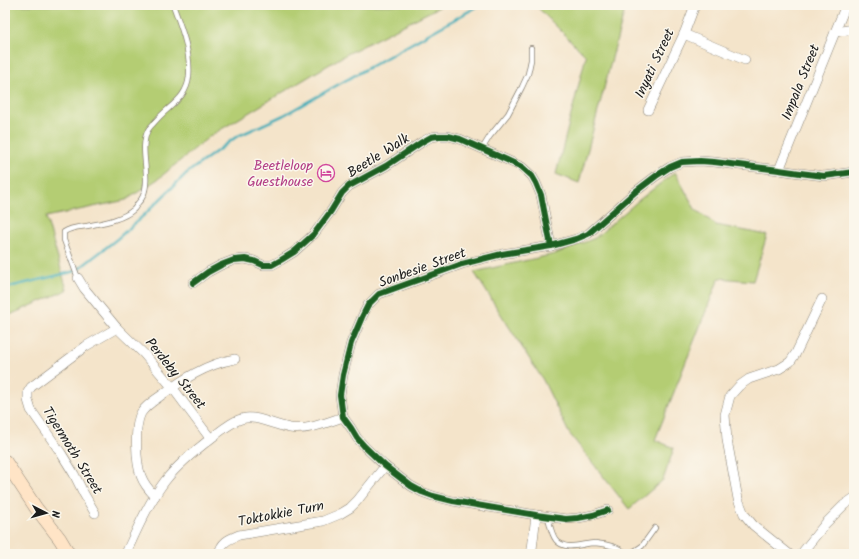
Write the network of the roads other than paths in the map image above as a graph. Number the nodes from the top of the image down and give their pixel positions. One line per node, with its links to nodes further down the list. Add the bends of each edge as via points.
1 (173, 5): 14 (lane, via 189,59 187,87 148,130 145,142 145,189 143,197 133,210 121,218 64,232 64,240)
2 (695, 5): 6 (street, Inyati Street)
3 (844, 6): 5 (street, Impala Street)
4 (854, 29): 5 (street)
5 (835, 32): 11 (street, Impala Street)
6 (684, 34): 8 (street); 9 (street, Inyati Street)
7 (531, 48): 10 (lane, via 528,74 522,87 508,114)
8 (745, 60)
9 (648, 110)
10 (482, 149): 13 (street, Beetle Walk, via 522,167 532,176 540,195); 15 (street, Beetle Walk, via 448,136 431,137 349,186 314,234 281,260 272,265 234,260 208,272)
11 (779, 170): 12 (street, Sonbesie Street, via 824,176); 13 (street, Sonbesie Street, via 714,162 682,162 670,166 635,192 588,234)
12 (854, 172)
13 (550, 246): 20 (street, Sonbesie Street, via 462,264 379,294 368,305 351,343 340,396)
14 (78, 278): 17 (street, Perdeby Street)
15 (193, 283)
16 (822, 299): 38 (street, via 790,362 749,378 739,386 730,396 725,415 738,499 744,514 753,525)
17 (117, 328): 19 (street, Perdeby Street, via 144,354); 28 (street, Tigermoth Street, via 81,350 31,387 28,392 31,410 61,453)
18 (235, 359): 19 (street, via 217,363)
19 (172, 387): 21 (street, Perdeby Street); 24 (street, via 150,404 138,421 138,464 141,476)
20 (343, 417): 21 (street, via 304,428 280,426 246,418 232,423); 23 (street, Sonbesie Street, via 357,438)
21 (210, 438): 24 (street, via 180,464)
22 (5, 461): 26 (main road)
23 (385, 466): 29 (street, Sonbesie Street, via 411,486 433,496); 35 (street, Toktokkie Turn, via 357,501 340,514 323,521 240,535 223,544)
24 (155, 496): 34 (street)
25 (854, 498): 39 (street, via 825,524)
26 (36, 508): 32 (main road); 33 (main road)
27 (608, 510): 30 (street, Sonbesie Street, via 578,518)
28 (95, 513)
29 (536, 515): 30 (street, Sonbesie Street); 36 (street)
30 (548, 517): 37 (lane, via 555,539 560,544 603,544 621,549)
31 (655, 528): 37 (lane, via 642,546)
32 (60, 554)
33 (69, 554)
34 (125, 554)
35 (219, 554)
36 (531, 554)
37 (628, 554)
38 (789, 554)
39 (801, 554)

